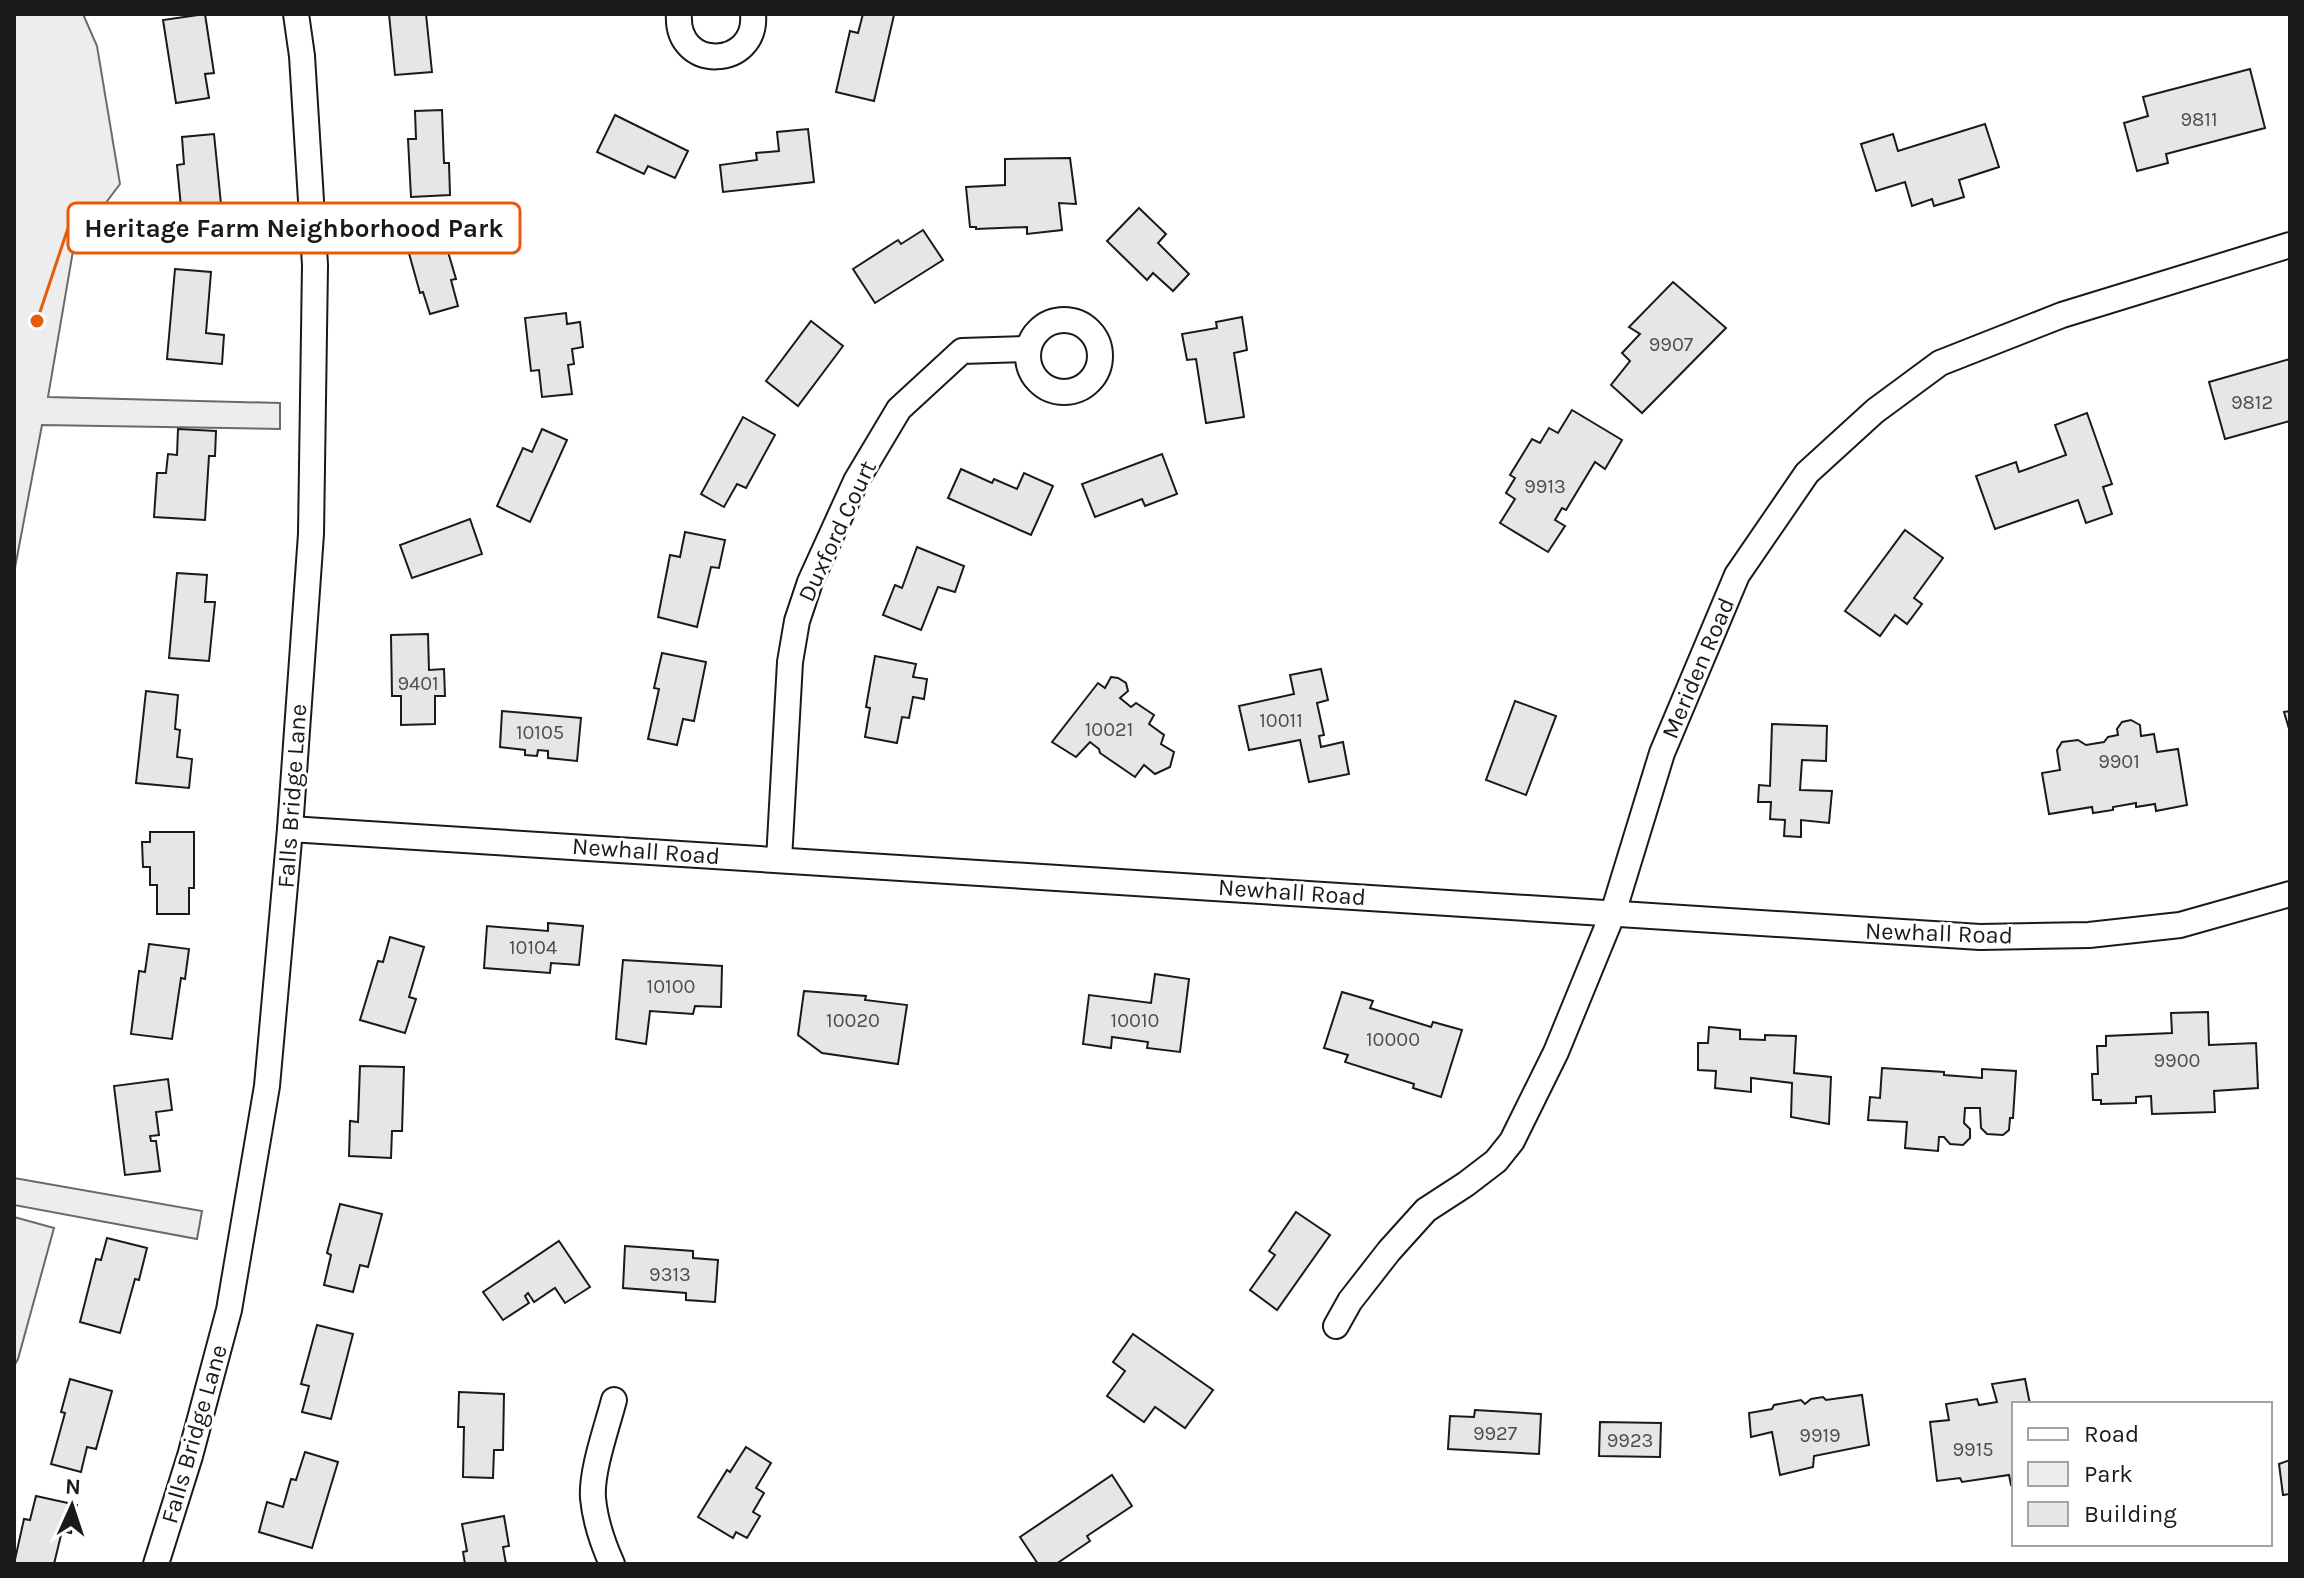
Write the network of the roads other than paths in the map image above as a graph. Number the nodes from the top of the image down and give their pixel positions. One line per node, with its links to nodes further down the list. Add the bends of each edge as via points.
1 (296, 14): 6 (street, Falls Bridge Lane, via 315,265 311,534)
2 (679, 14): 3 (street, via 684,40 713,57 745,43)
3 (753, 14)
4 (2290, 245): 9 (street, Meriden Road, via 2062,315 1940,363 1875,411 1807,473 1737,575 1662,753)
5 (1028, 349): 7 (street, Duxford Court, via 962,351 899,409 856,481 797,621)
6 (290, 829): 7 (street, Newhall Road); 12 (street, Falls Bridge Lane, via 267,1086 229,1310)
7 (779, 860): 9 (street, Newhall Road)
8 (2290, 894): 9 (street, Newhall Road, via 2180,925 2089,935 1980,937)
9 (1613, 913): 10 (street, Meriden Road, via 1556,1052 1512,1141 1496,1161 1426,1210 1350,1301)
10 (1336, 1326)
11 (614, 1400): 13 (street, via 593,1498)
12 (156, 1564)
13 (612, 1564)

